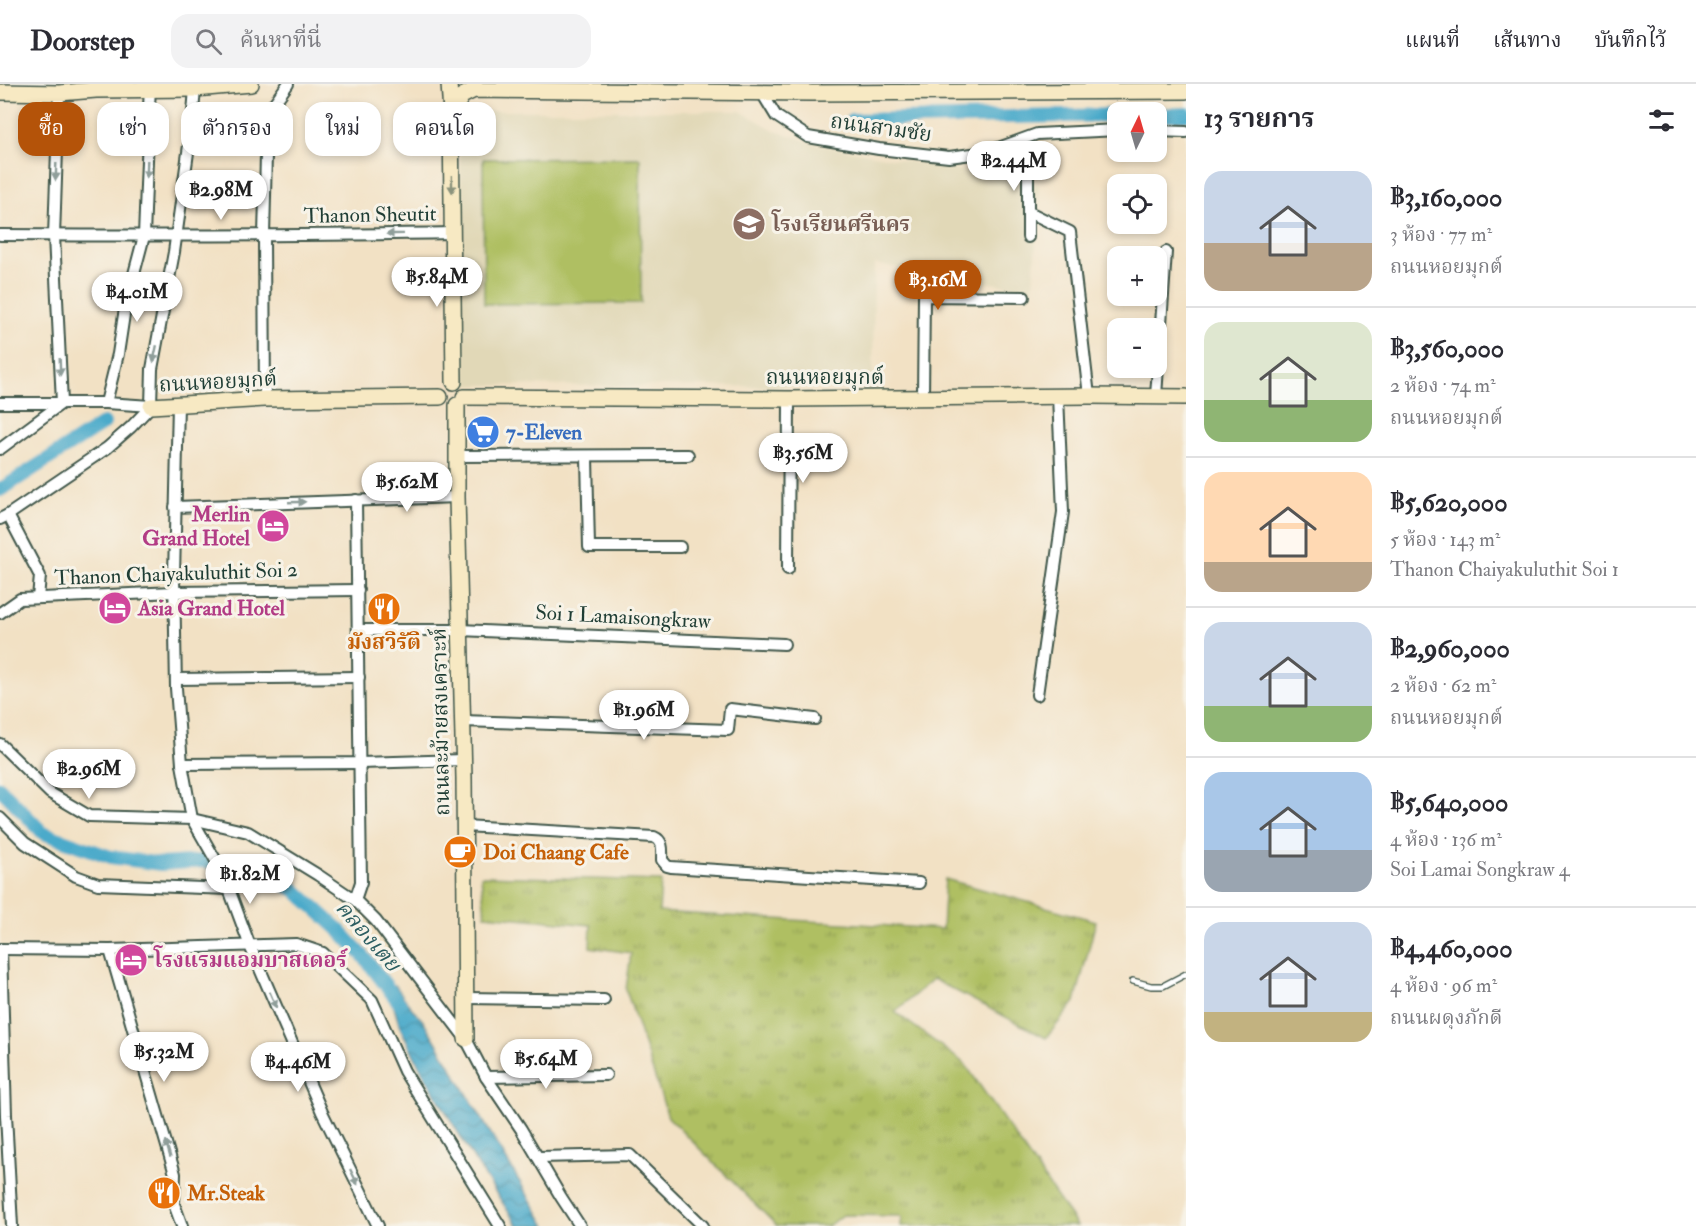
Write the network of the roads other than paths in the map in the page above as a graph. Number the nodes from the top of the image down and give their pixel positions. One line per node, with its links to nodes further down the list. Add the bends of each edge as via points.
1 (251, 84): 6 (street)
2 (288, 84): 25 (street, via 267,113)
3 (449, 84): 12 (street)
4 (95, 87): 5 (street); 10 (street)
5 (150, 87): 6 (street); 24 (street, one-way to 24)
6 (195, 89): 22 (street)
7 (856, 89): 8 (street); 11 (street)
8 (1186, 91)
9 (0, 92): 10 (street)
10 (59, 93): 23 (street, one-way to 23)
11 (762, 93): 13 (street, via 474,90); 17 (street, ถนนสามชัย, via 776,116 808,137 949,157)
12 (450, 102)
13 (458, 102)
14 (1107, 131): 17 (street, ถนนสามชัย, via 1037,134)
15 (1167, 131): 16 (street)
16 (1186, 132)
17 (1013, 144): 19 (street, via 1028,172)
18 (452, 156): 20 (street, one-way to 20)
19 (1029, 212): 26 (street); 31 (street, via 1070,232)
20 (453, 233): 25 (street, Thanon Sheutit, one-way to 25); 29 (street)
21 (0, 235): 23 (street, Thanon Sheutit)
22 (176, 235): 24 (street, Thanon Sheutit); 25 (street, Thanon Sheutit); 43 (street, one-way to 43)
23 (54, 236): 24 (street, Thanon Sheutit); 40 (street, one-way to 40)
24 (144, 236): 41 (street, via 125,308)
25 (264, 236): 36 (street)
26 (1028, 237)
27 (1024, 297): 34 (street, via 924,296)
28 (1162, 306): 32 (street)
29 (454, 382): 33 (street, via 443,386); 38 (street, via 464,389)
30 (1058, 396): 31 (street, ถนนหอยมุกต์); 34 (street, ถนนหอยมุกต์); 63 (street, via 1063,512)
31 (1089, 396): 32 (street, ถนนหอยมุกต์)
32 (1156, 396): 35 (street, ถนนหอยมุกต์)
33 (440, 397): 36 (street, ถนนหอยมุกต์); 38 (street, via 449,406)
34 (922, 397): 37 (street, ถนนหอยมุกต์)
35 (1186, 397)
36 (265, 399): 42 (street, ถนนหอยมุกต์)
37 (789, 399): 38 (street, ถนนหอยมุกต์); 53 (street)
38 (460, 401): 46 (street, ถนนละม้ายสงเคราะห์)
39 (0, 403): 40 (street)
40 (62, 403): 41 (street); 44 (street)
41 (108, 403): 43 (street)
42 (178, 404): 43 (street, ถนนหอยมุกต์); 50 (street)
43 (145, 405): 51 (street, ถนนหอยมุกต์, via 131,427 107,447)
44 (0, 449)
45 (688, 455): 47 (street)
46 (457, 456): 47 (street); 48 (street, ถนนละม้ายสงเคราะห์)
47 (587, 457): 52 (street, via 589,547)
48 (457, 497): 49 (street); 59 (street, ถนนละม้ายสงเคราะห์)
49 (356, 500): 50 (street, one-way to 49); 54 (street)
50 (175, 507): 55 (street)
51 (4, 517): 56 (street, via 40,576)
52 (680, 547)
53 (788, 569)
54 (358, 590): 55 (street, Thanon Chaiyakuluthit Soi 2); 58 (street)
55 (174, 592): 56 (street, Thanon Chaiyakuluthit Soi 2); 62 (street)
56 (38, 598): 57 (street, Thanon Chaiyakuluthit Soi 2, via 20,599)
57 (0, 613)
58 (358, 630): 59 (street, Soi 1 Lamaisongkraw); 61 (street)
59 (460, 630): 60 (street, Soi 1 Lamaisongkraw); 65 (street, ถนนละม้ายสงเคราะห์)
60 (784, 644)
61 (359, 677): 62 (street); 68 (street)
62 (176, 679): 69 (street)
63 (1037, 695)
64 (815, 719): 65 (street, via 730,709 728,730)
65 (462, 721): 67 (street, ถนนละม้ายสงเคราะห์)
66 (0, 744): 71 (street, via 50,793 89,816)
67 (463, 760): 68 (street); 72 (street, ถนนละม้ายสงเคราะห์)
68 (360, 763): 69 (street); 75 (street, via 361,882)
69 (182, 764): 71 (street)
70 (0, 818): 74 (street, via 25,843 76,876 98,884)
71 (192, 819): 74 (street, via 224,873); 75 (street, ถนนละม้ายสงเคราะห์, via 248,832)
72 (465, 826): 73 (street, via 654,837 662,844 662,860 671,867); 81 (street, ถนนละม้ายสงเคราะห์)
73 (919, 883)
74 (229, 889): 76 (street)
75 (355, 900): 83 (street, ถนนละม้ายสงเคราะห์, via 376,921)
76 (250, 946): 78 (street); 90 (street, one-way to 90, via 322,1112); 91 (street, via 296,944 323,953 372,1000 404,1071)
77 (1, 949): 78 (street); 86 (street)
78 (110, 950): 89 (street, one-way to 78, via 174,1204 175,1174)
79 (1186, 974): 80 (lane, via 1163,986)
80 (1133, 981)
81 (467, 998): 82 (street); 83 (street, ถนนละม้ายสงเคราะห์)
82 (604, 1000)
83 (466, 1038): 85 (street, ถนนละม้ายสงเคราะห์)
84 (606, 1075): 85 (street)
85 (486, 1077): 87 (street, ถนนละม้ายสงเคราะห์)
86 (3, 1115): 88 (street)
87 (539, 1157): 92 (street, ถนนละม้ายสงเคราะห์); 93 (street, via 630,1155)
88 (12, 1226)
89 (182, 1226)
90 (378, 1226)
91 (500, 1226)
92 (580, 1226)
93 (703, 1226)

